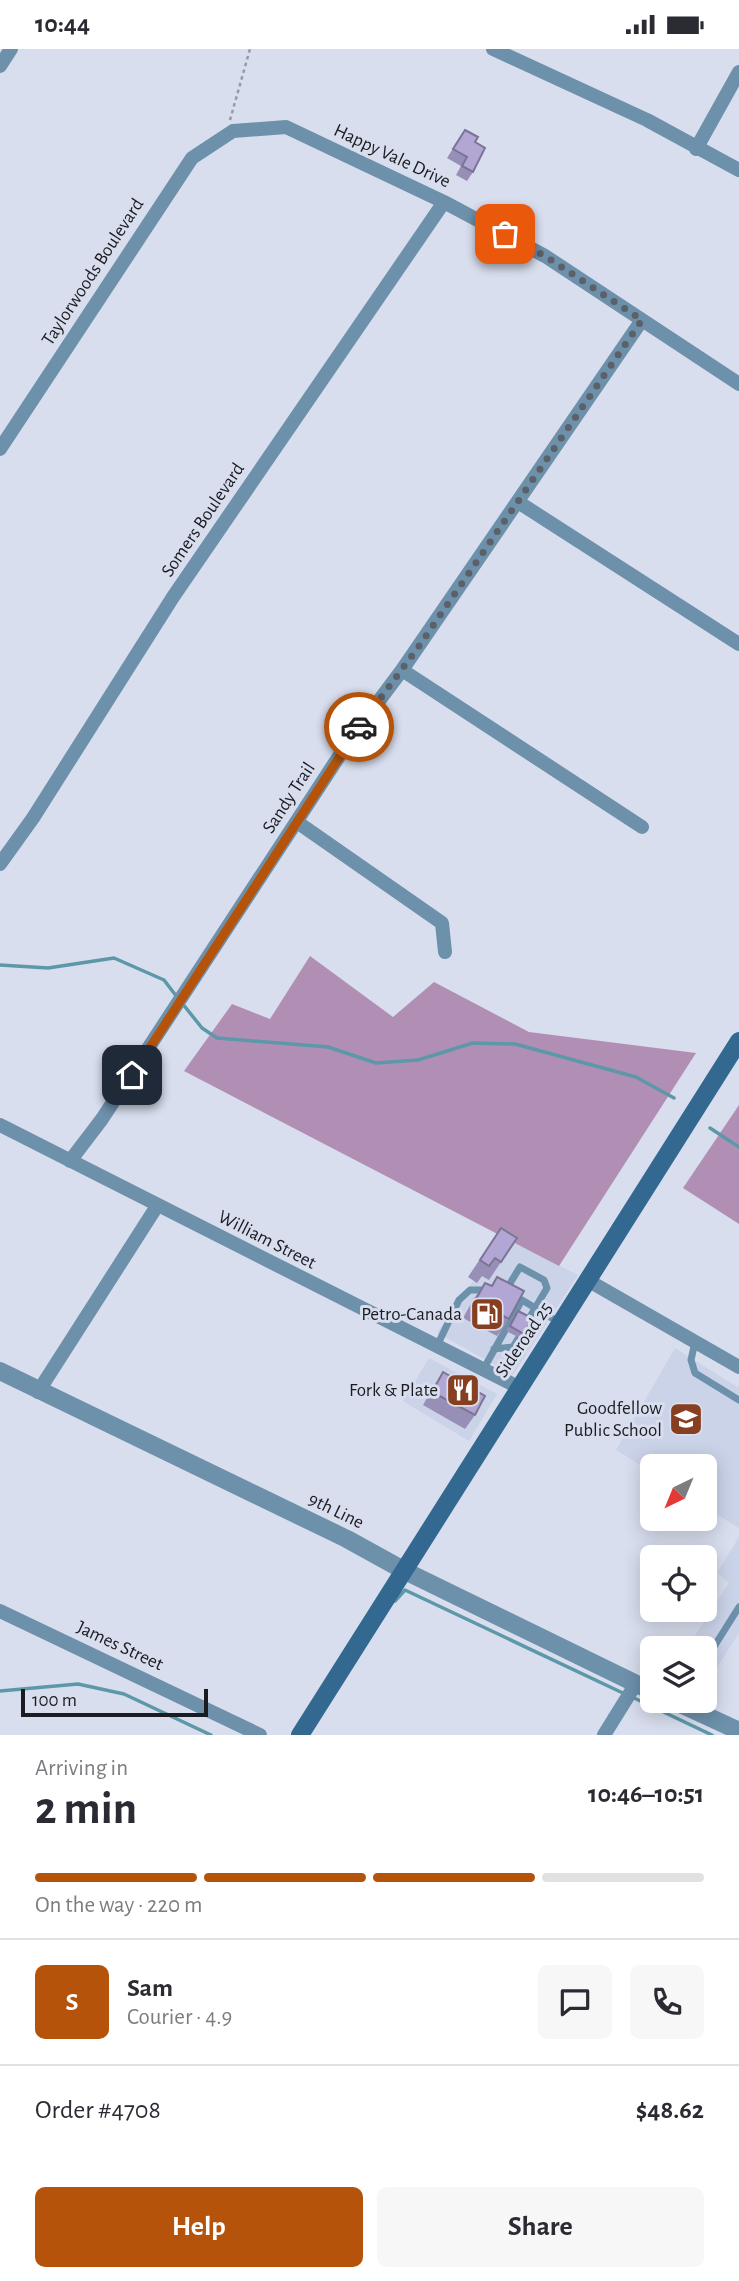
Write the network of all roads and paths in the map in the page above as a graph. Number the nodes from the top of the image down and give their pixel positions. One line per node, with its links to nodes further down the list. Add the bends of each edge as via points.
1 (11, 49): 4 (street)
2 (250, 49): 6 (path, via 229,124)
3 (493, 49): 7 (street, via 647,120)
4 (0, 66)
5 (739, 72): 7 (street)
6 (233, 131): 9 (street, Happy Vale Drive, via 286,127); 12 (street, Taylorwoods Boulevard, via 192,158)
7 (696, 149): 8 (street)
8 (739, 170)
9 (444, 202): 10 (street, Happy Vale Drive, via 545,256); 18 (street, Somers Boulevard, via 173,597)
10 (642, 320): 11 (street, Happy Vale Drive); 13 (street, Sandy Trail)
11 (739, 384)
12 (0, 449)
13 (518, 502): 14 (street); 15 (street, Sandy Trail)
14 (739, 644)
15 (402, 670): 16 (street, Sandy Trail); 17 (street)
16 (297, 822): 19 (street, via 442,923); 22 (street, Sandy Trail)
17 (642, 827)
18 (0, 864)
19 (445, 952)
20 (739, 1041): 24 (main road, Sideroad 25)
21 (0, 1125): 22 (street, William Street)
22 (70, 1161): 23 (street, William Street)
23 (157, 1206): 30 (street, William Street); 36 (street)
24 (589, 1281): 27 (main road, Sideroad 25); 29 (street)
25 (536, 1308): 26 (lane); 27 (lane); 30 (lane, via 547,1288 544,1280 520,1267 503,1295 470,1290); 31 (lane, via 522,1300)
26 (527, 1322)
27 (561, 1323): 35 (main road, Sideroad 25)
28 (519, 1337): 31 (lane, via 513,1347)
29 (695, 1342): 32 (street); 37 (lane, via 691,1360 695,1373)
30 (436, 1347): 33 (street, William Street)
31 (494, 1349): 33 (lane)
32 (739, 1367)
33 (483, 1370): 35 (street, William Street)
34 (0, 1371): 36 (street, 9th Line)
35 (518, 1387): 38 (main road, Sideroad 25)
36 (38, 1392): 38 (street, 9th Line)
37 (739, 1400)
38 (405, 1571): 42 (street, 9th Line); 47 (main road, Sideroad 25)
39 (739, 1607): 41 (lane)
40 (0, 1611): 46 (street, James Street)
41 (717, 1642)
42 (635, 1685): 43 (street, 9th Line); 48 (street)
43 (640, 1687)
44 (701, 1713): 45 (street)
45 (739, 1731)
46 (260, 1735)
47 (300, 1735)
48 (604, 1735)

